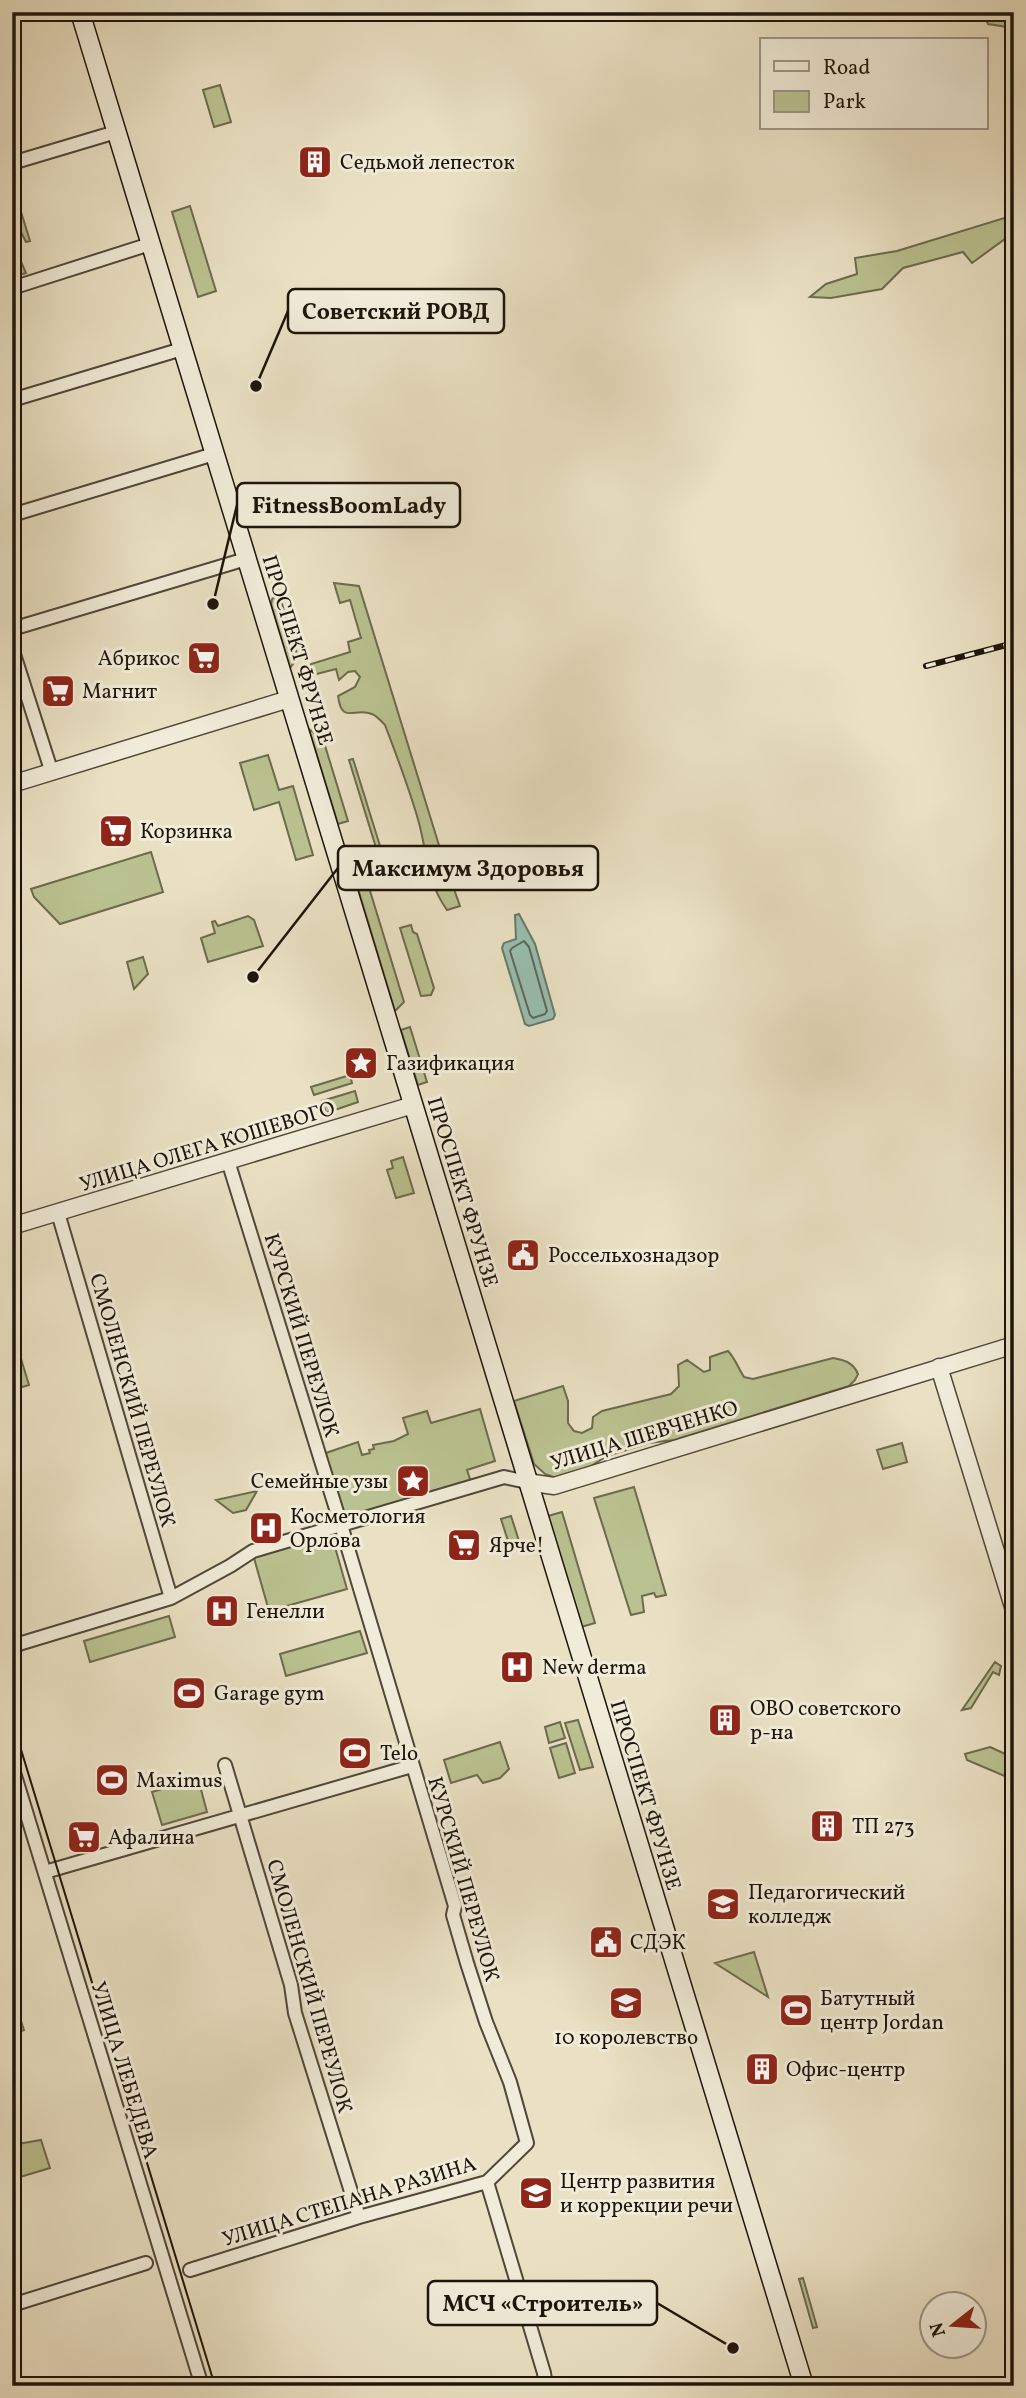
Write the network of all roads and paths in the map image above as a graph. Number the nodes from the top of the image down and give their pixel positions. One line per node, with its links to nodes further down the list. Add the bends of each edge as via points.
1 (80, 12): 2 (main road, ПРОСПЕКТ ФРУНЗЕ)
2 (116, 132): 3 (street); 4 (main road, ПРОСПЕКТ ФРУНЗЕ)
3 (12, 163)
4 (150, 244): 5 (street); 6 (main road, ПРОСПЕКТ ФРУНЗЕ)
5 (12, 288)
6 (182, 349): 7 (street); 8 (main road, ПРОСПЕКТ ФРУНЗЕ)
7 (12, 400)
8 (214, 454): 9 (street); 10 (main road, ПРОСПЕКТ ФРУНЗЕ)
9 (12, 514)
10 (246, 559): 11 (street); 13 (main road, ПРОСПЕКТ ФРУНЗЕ)
11 (12, 629)
12 (12, 648): 14 (street)
13 (289, 699): 14 (street); 16 (main road, ПРОСПЕКТ ФРУНЗЕ)
14 (52, 773): 15 (street)
15 (12, 784)
16 (413, 1105): 17 (street, УЛИЦА ОЛЕГА КОШЕВОГО); 22 (main road, ПРОСПЕКТ ФРУНЗЕ)
17 (228, 1161): 18 (street, УЛИЦА ОЛЕГА КОШЕВОГО); 23 (street, КУРСКИЙ ПЕРЕУЛОК)
18 (58, 1213): 19 (street, УЛИЦА ОЛЕГА КОШЕВОГО); 24 (street, СМОЛЕНСКИЙ ПЕРЕУЛОК)
19 (12, 1226)
20 (1014, 1345): 21 (street, УЛИЦА ШЕВЧЕНКО)
21 (939, 1367): 22 (street, УЛИЦА ШЕВЧЕНКО, via 554,1486); 25 (street)
22 (527, 1482): 23 (street, УЛИЦА ШЕВЧЕНКО, via 504,1477); 40 (main road, ПРОСПЕКТ ФРУНЗЕ)
23 (341, 1525): 24 (street, УЛИЦА ШЕВЧЕНКО, via 253,1551); 29 (street, КУРСКИЙ ПЕРЕУЛОК)
24 (171, 1598): 26 (street, УЛИЦА ШЕВЧЕНКО)
25 (1014, 1610)
26 (12, 1646)
27 (225, 1765): 30 (street, СМОЛЕНСКИЙ ПЕРЕУЛОК)
28 (12, 1766): 31 (street, УЛИЦА ЛЕБЕДЕВА)
29 (412, 1766): 30 (street); 32 (street, КУРСКИЙ ПЕРЕУЛОК, via 486,2022)
30 (240, 1816): 31 (street); 34 (street, СМОЛЕНСКИЙ ПЕРЕУЛОК)
31 (45, 1872): 38 (street, УЛИЦА ЛЕБЕДЕВА)
32 (523, 2122): 33 (street, УЛИЦА СТЕПАНА РАЗИНА, via 527,2143)
33 (487, 2182): 34 (street, УЛИЦА СТЕПАНА РАЗИНА); 39 (street)
34 (359, 2217): 36 (street, УЛИЦА СТЕПАНА РАЗИНА)
35 (146, 2263): 37 (street)
36 (190, 2270)
37 (12, 2305)
38 (202, 2386)
39 (546, 2386)
40 (803, 2386)

